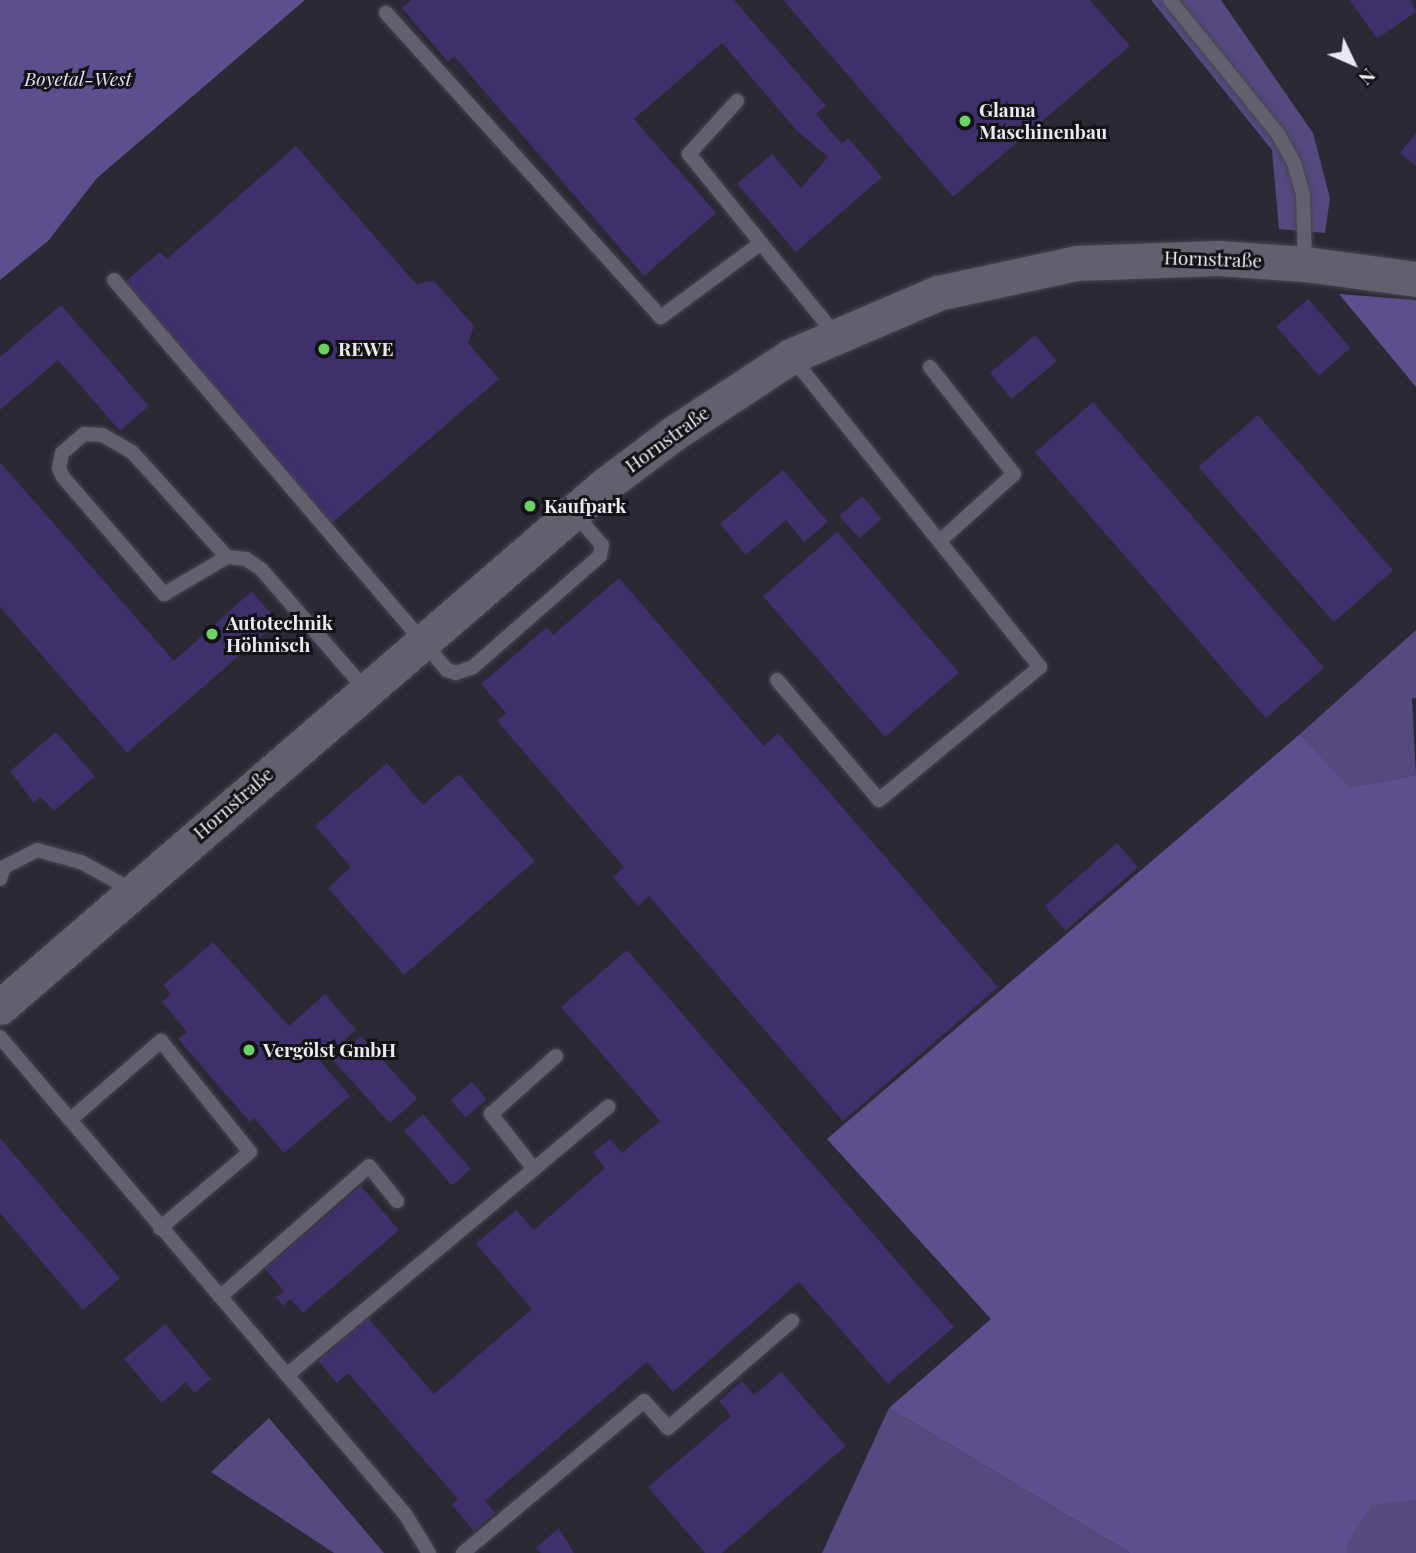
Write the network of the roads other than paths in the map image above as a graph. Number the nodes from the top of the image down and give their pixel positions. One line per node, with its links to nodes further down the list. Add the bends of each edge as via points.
1 (1170, 0): 5 (lane, via 1278,134 1294,163 1303,195)
2 (386, 13): 4 (lane, via 661,317)
3 (737, 101): 4 (lane, via 689,154)
4 (761, 243): 8 (lane)
5 (1305, 264): 6 (street, Hornstraße); 8 (street, Hornstraße, via 1149,257 1077,263 938,293)
6 (1416, 279)
7 (114, 280): 14 (lane)
8 (835, 334): 9 (street, Hornstraße)
9 (791, 356): 11 (street, Hornstraße, via 674,433); 12 (lane)
10 (929, 367): 12 (lane, via 1014,474)
11 (573, 512): 14 (street, Hornstraße); 14 (lane, via 602,545 600,556 473,667 456,673 447,670)
12 (943, 539): 15 (lane, via 1040,667 879,800)
13 (227, 557): 13 (lane, via 164,594 63,477 58,468 62,453 84,434 103,435 132,452); 16 (lane, via 246,559 261,569)
14 (421, 640): 16 (street, Hornstraße)
15 (777, 680)
16 (365, 689): 18 (street, Hornstraße)
17 (1, 869): 18 (lane, via 37,850 81,862)
18 (132, 890): 19 (street, Hornstraße)
19 (0, 1007)
20 (0, 1037): 23 (lane)
21 (556, 1056): 24 (lane, via 491,1114)
22 (608, 1107): 24 (lane)
23 (70, 1120): 26 (lane); 26 (lane, via 162,1041 250,1152)
24 (534, 1169): 29 (lane)
25 (397, 1201): 27 (lane, via 369,1166)
26 (160, 1228): 27 (lane)
27 (220, 1297): 29 (lane)
28 (792, 1321): 31 (lane, via 668,1428 644,1401)
29 (287, 1375): 30 (lane, via 405,1514)
30 (429, 1553)
31 (463, 1553)

